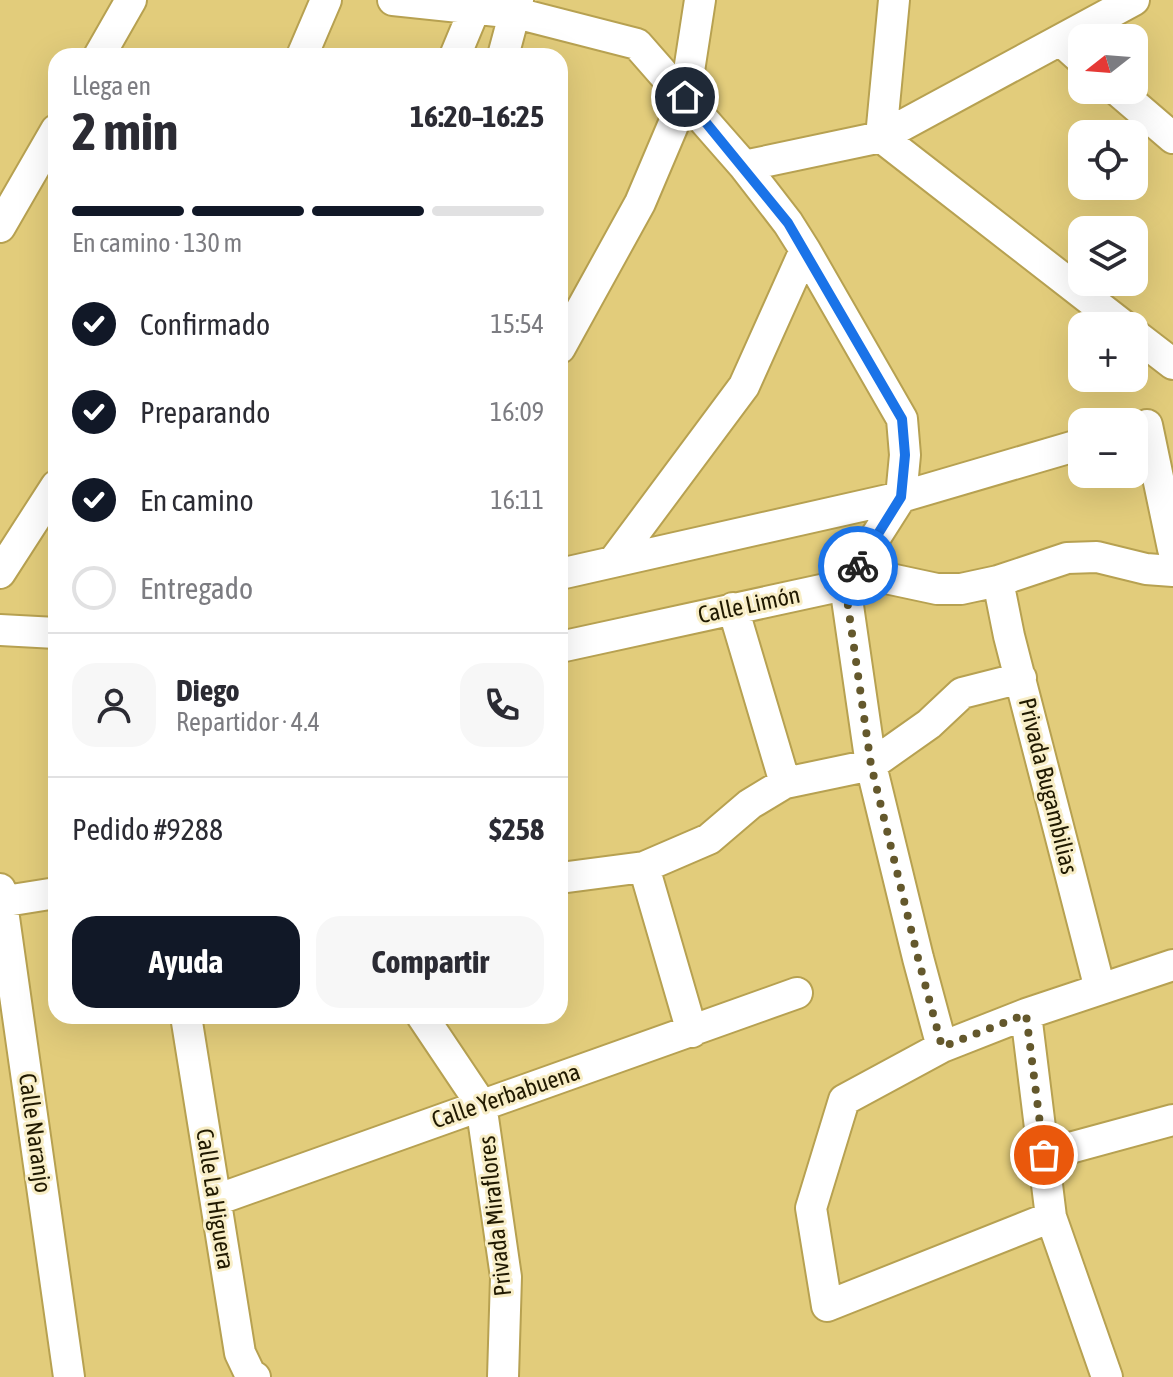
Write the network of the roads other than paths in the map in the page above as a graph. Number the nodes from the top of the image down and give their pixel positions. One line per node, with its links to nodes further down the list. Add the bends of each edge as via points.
1 (131, 0): 10 (street)
2 (326, 0): 11 (street)
3 (393, 0): 8 (street)
4 (700, 0): 15 (street)
5 (894, 0): 17 (street)
6 (1134, 0): 9 (street)
7 (517, 6): 8 (street); 13 (street); 15 (street, via 637,44)
8 (475, 8): 12 (street)
9 (1104, 24)
10 (104, 48)
11 (305, 48)
12 (458, 48)
13 (505, 48)
14 (1068, 52): 17 (street)
15 (685, 97): 20 (street); 24 (street, via 640,203)
16 (1133, 104): 18 (street)
17 (881, 137): 20 (street); 23 (street)
18 (1173, 138)
19 (48, 144): 21 (street)
20 (744, 166): 22 (street)
21 (0, 227)
22 (805, 250): 29 (street, via 902,419); 32 (street, via 744,386)
23 (1106, 312)
24 (568, 334)
25 (1148, 345): 26 (street)
26 (1173, 364)
27 (1151, 424): 31 (street)
28 (1068, 448): 29 (street)
29 (901, 497): 32 (street); 37 (street)
30 (48, 498): 35 (street)
31 (1173, 549)
32 (613, 562): 34 (street)
33 (1173, 571): 36 (street, Calle Limón, via 1097,557 1067,558)
34 (568, 572)
35 (0, 573)
36 (998, 581): 37 (street, Calle Limón, via 937,589 881,577); 42 (street, Privada Bugambilias)
37 (845, 585): 38 (street, Calle Limón); 43 (street)
38 (733, 608): 41 (street, Calle Limón); 44 (street)
39 (0, 630): 40 (street)
40 (48, 633)
41 (568, 645)
42 (1021, 678): 43 (street, via 962,693); 50 (street, Privada Bugambilias)
43 (871, 765): 44 (street); 56 (street)
44 (785, 783): 45 (street, via 709,839)
45 (644, 867): 46 (street); 55 (street)
46 (568, 870)
47 (48, 894): 48 (street)
48 (1, 897): 62 (street, Calle Naranjo)
49 (1173, 965): 50 (street)
50 (1100, 989): 52 (street)
51 (797, 993): 55 (street, Calle Yerbabuena)
52 (1026, 1014): 56 (street); 59 (street)
53 (187, 1024): 60 (street, Calle La Higuera)
54 (427, 1024): 57 (street)
55 (692, 1032): 57 (street, Calle Yerbabuena)
56 (942, 1047): 61 (street, via 844,1100 811,1208 827,1306)
57 (481, 1104): 60 (street, Calle Yerbabuena); 64 (street, Privada Miraflores, via 506,1277)
58 (1173, 1120): 59 (street)
59 (1044, 1155): 61 (street)
60 (216, 1200): 63 (street, Calle La Higuera, via 240,1353)
61 (1051, 1217): 65 (street)
62 (69, 1377)
63 (255, 1377)
64 (503, 1377)
65 (1107, 1377)

